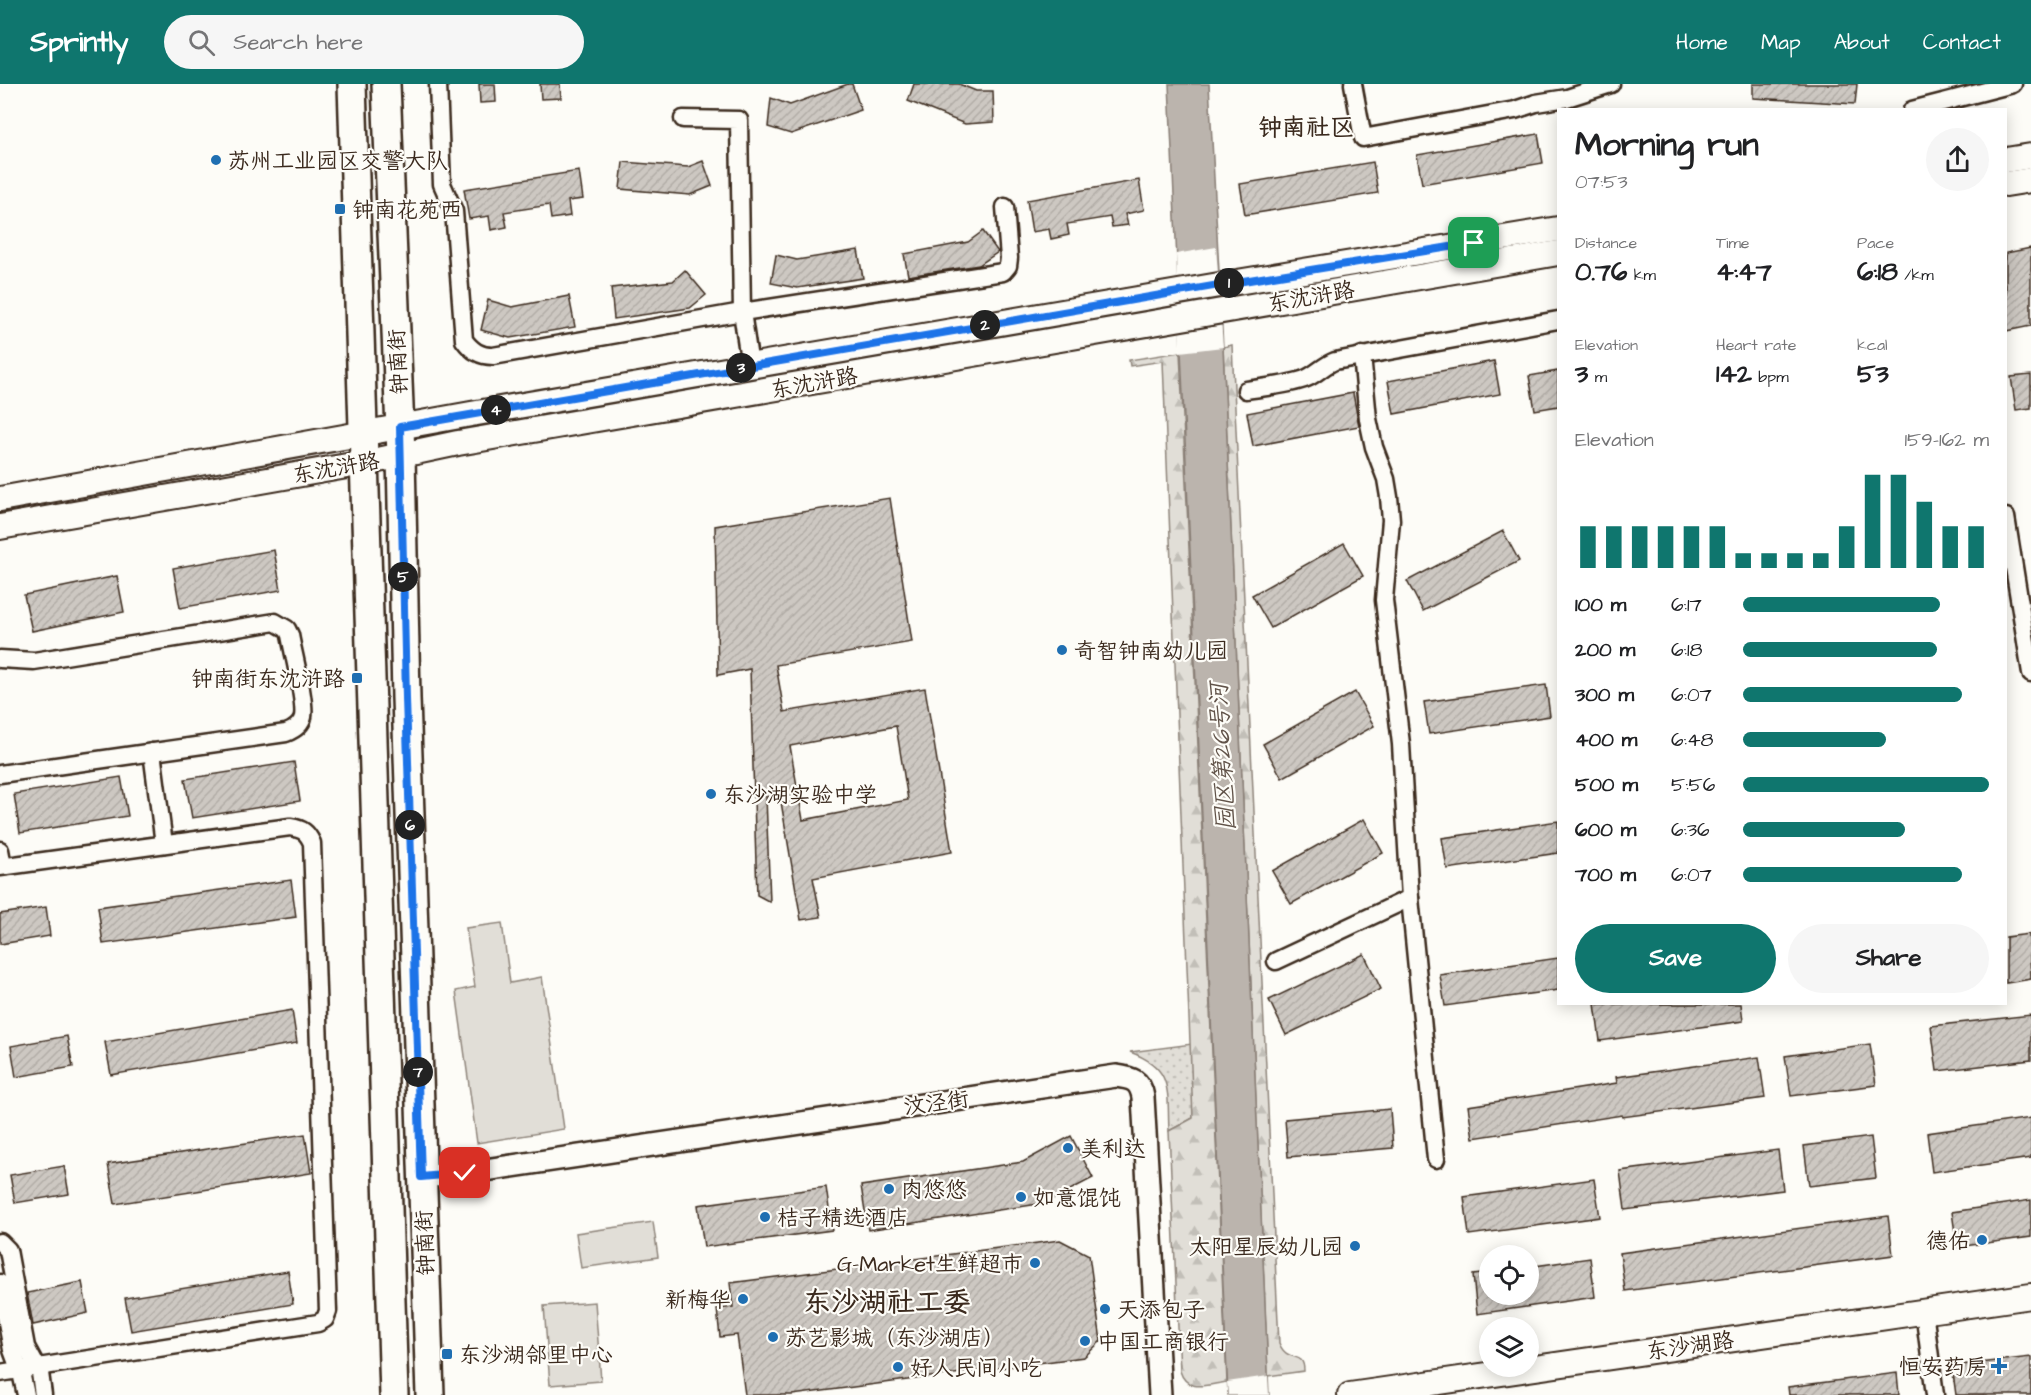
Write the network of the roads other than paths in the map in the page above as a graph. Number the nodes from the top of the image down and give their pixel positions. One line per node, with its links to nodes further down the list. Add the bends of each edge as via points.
1 (352, 84): 23 (main road, 钟南街)
2 (386, 84): 22 (main road, 钟南街)
3 (438, 84): 17 (street, via 442,184 454,212 465,340 470,349 482,356 493,356)
4 (1353, 84): 7 (street, via 1363,138 1536,103)
5 (1611, 84): 7 (street)
6 (2013, 84): 8 (street)
7 (1568, 104)
8 (1920, 108)
9 (683, 119): 17 (street, via 739,120)
10 (2031, 156): 11 (main road)
11 (2007, 160)
12 (2031, 180): 13 (main road)
13 (2007, 184)
14 (1005, 207): 17 (street, via 1009,258 1003,272)
15 (1557, 229): 20 (main road, 东沈浒路)
16 (1557, 253): 24 (main road, 东沈浒路)
17 (742, 312): 20 (street)
18 (1557, 320): 19 (street)
19 (1362, 356): 21 (street, via 1325,364 1305,379); 37 (street, via 1368,419 1389,497 1391,520 1384,600 1401,744)
20 (750, 366): 22 (main road, 东沈浒路)
21 (1246, 390)
22 (400, 427): 23 (main road, 东沈浒路); 24 (main road, 钟南街)
23 (363, 434): 25 (main road, 钟南街); 26 (main road, 东沈浒路)
24 (401, 455): 25 (main road, 东沈浒路); 40 (main road, 钟南街)
25 (364, 463): 28 (main road, 东沈浒路); 49 (main road, 钟南街)
26 (0, 499)
27 (2007, 522): 29 (street)
28 (0, 527)
29 (2028, 631): 31 (street)
30 (0, 659): 32 (street, via 34,661 267,622 287,629 303,706 299,725 286,733)
31 (2030, 663)
32 (152, 752): 33 (street); 34 (street)
33 (0, 774)
34 (164, 844): 36 (street); 45 (street, via 290,827 308,833 312,843 328,1311 318,1323)
35 (0, 849): 36 (street)
36 (1, 867)
37 (1410, 898): 38 (street); 39 (street)
38 (1276, 961)
39 (1436, 1160)
40 (421, 1177): 50 (main road, 钟南街); 51 (street, 汶泾街, via 1130,1077 1137,1081 1143,1097)
41 (0, 1242): 45 (street, via 8,1250)
42 (0, 1283): 45 (street, via 12,1350)
43 (2031, 1296): 44 (main road, 东沙湖路)
44 (1924, 1311): 52 (main road, 东沙湖路); 53 (street)
45 (28, 1369): 46 (street); 47 (street); 48 (street, via 40,1373)
46 (0, 1373)
47 (26, 1395)
48 (43, 1395)
49 (394, 1395)
50 (430, 1395)
51 (1160, 1395)
52 (1350, 1395)
53 (1935, 1395)

